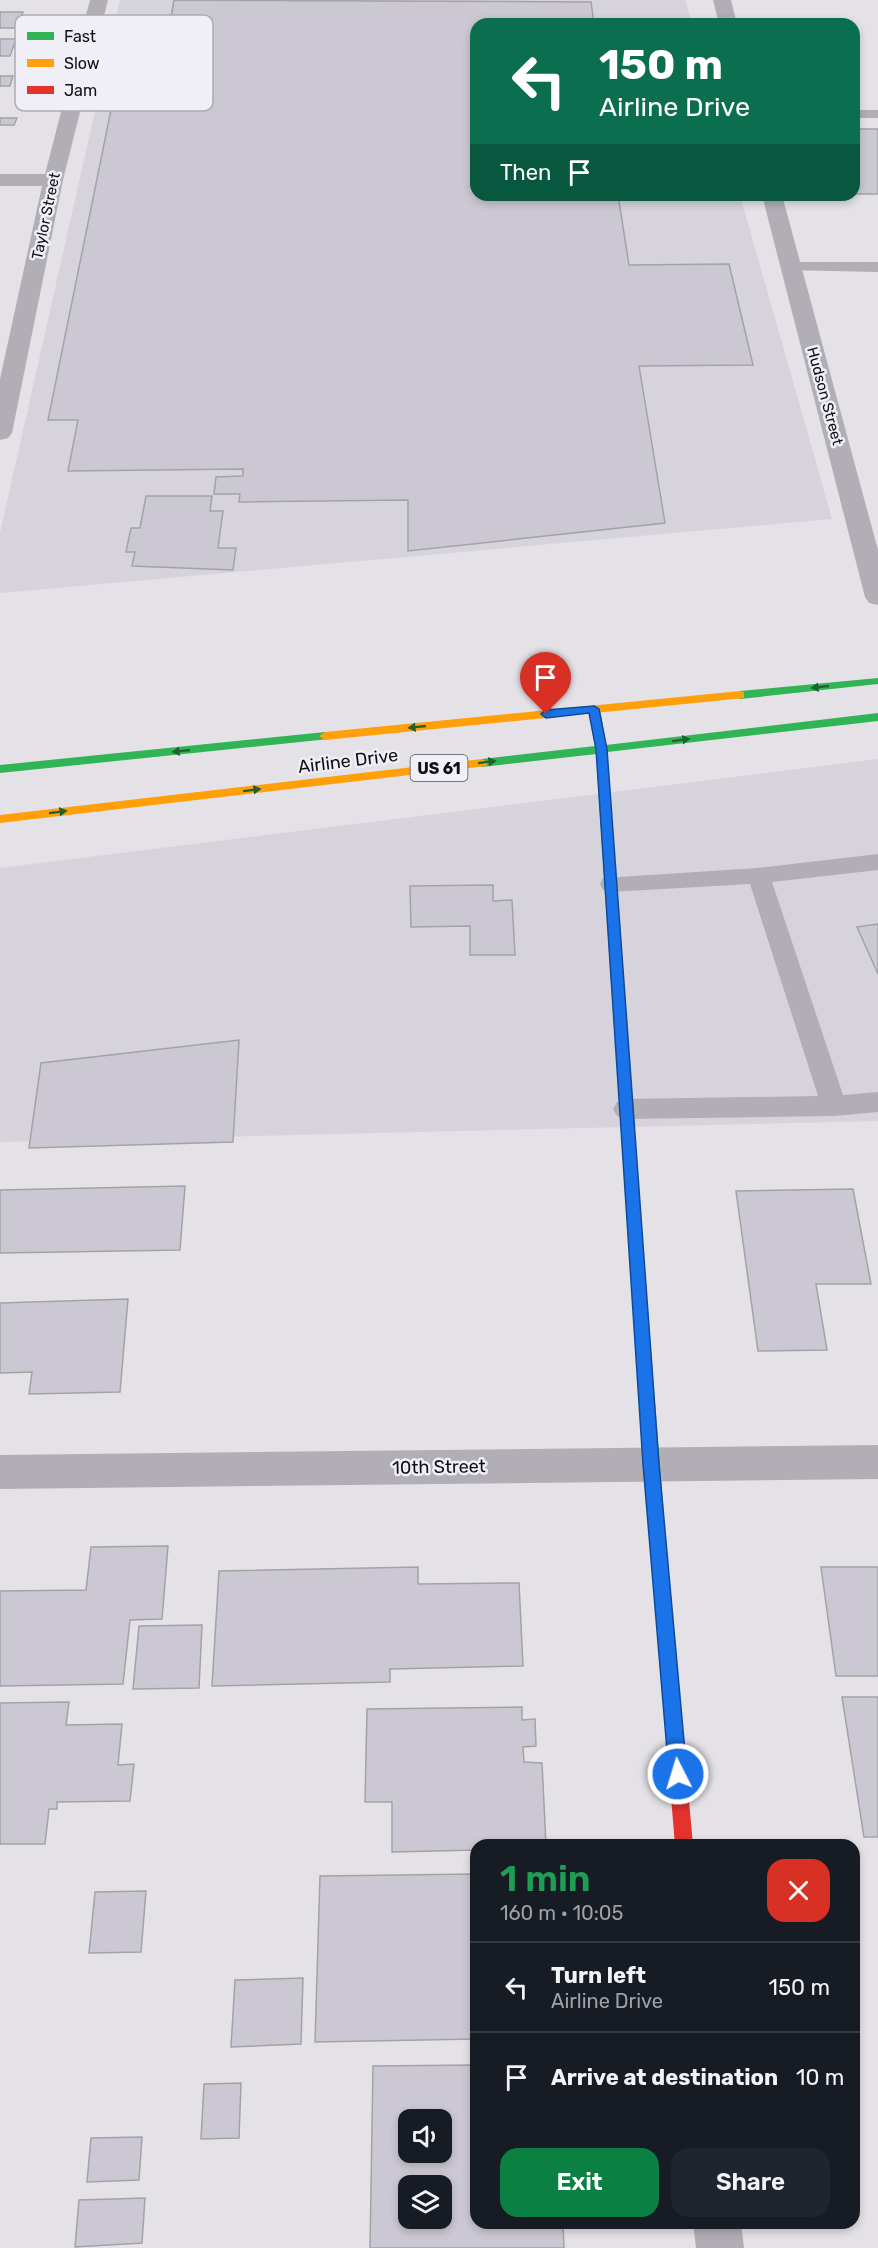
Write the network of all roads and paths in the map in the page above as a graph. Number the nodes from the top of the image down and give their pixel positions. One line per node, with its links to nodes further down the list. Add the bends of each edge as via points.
1 (99, 0): 3 (street, Taylor Street)
2 (722, 0): 4 (street)
3 (95, 15)
4 (726, 18)
5 (71, 111): 9 (street, Taylor Street)
6 (860, 114): 7 (lane)
7 (878, 114)
8 (0, 180): 9 (street)
9 (53, 180): 13 (street, Taylor Street)
10 (774, 201): 11 (street, Hudson Street)
11 (791, 267): 12 (lane); 14 (street, Hudson Street)
12 (878, 267)
13 (0, 433)
14 (878, 597)
15 (878, 681): 16 (main road, Airline Drive / US 61, one-way to 16)
16 (594, 709): 18 (main road); 19 (main road, Airline Drive / US 61, one-way to 19)
17 (878, 717): 18 (main road, Airline Drive / US 61, one-way to 17)
18 (601, 749): 20 (main road, Airline Drive / US 61, one-way to 18); 23 (main road)
19 (0, 769)
20 (0, 819)
21 (878, 862): 22 (lane)
22 (758, 876): 23 (lane); 25 (lane)
23 (611, 884): 26 (main road)
24 (878, 1102): 25 (lane)
25 (834, 1106): 26 (lane)
26 (626, 1109): 28 (main road)
27 (878, 1462): 28 (street, 10th Street)
28 (651, 1464): 29 (street, 10th Street); 30 (main road)
29 (0, 1472)
30 (683, 1839)
31 (718, 2229): 32 (street)
32 (720, 2248)

